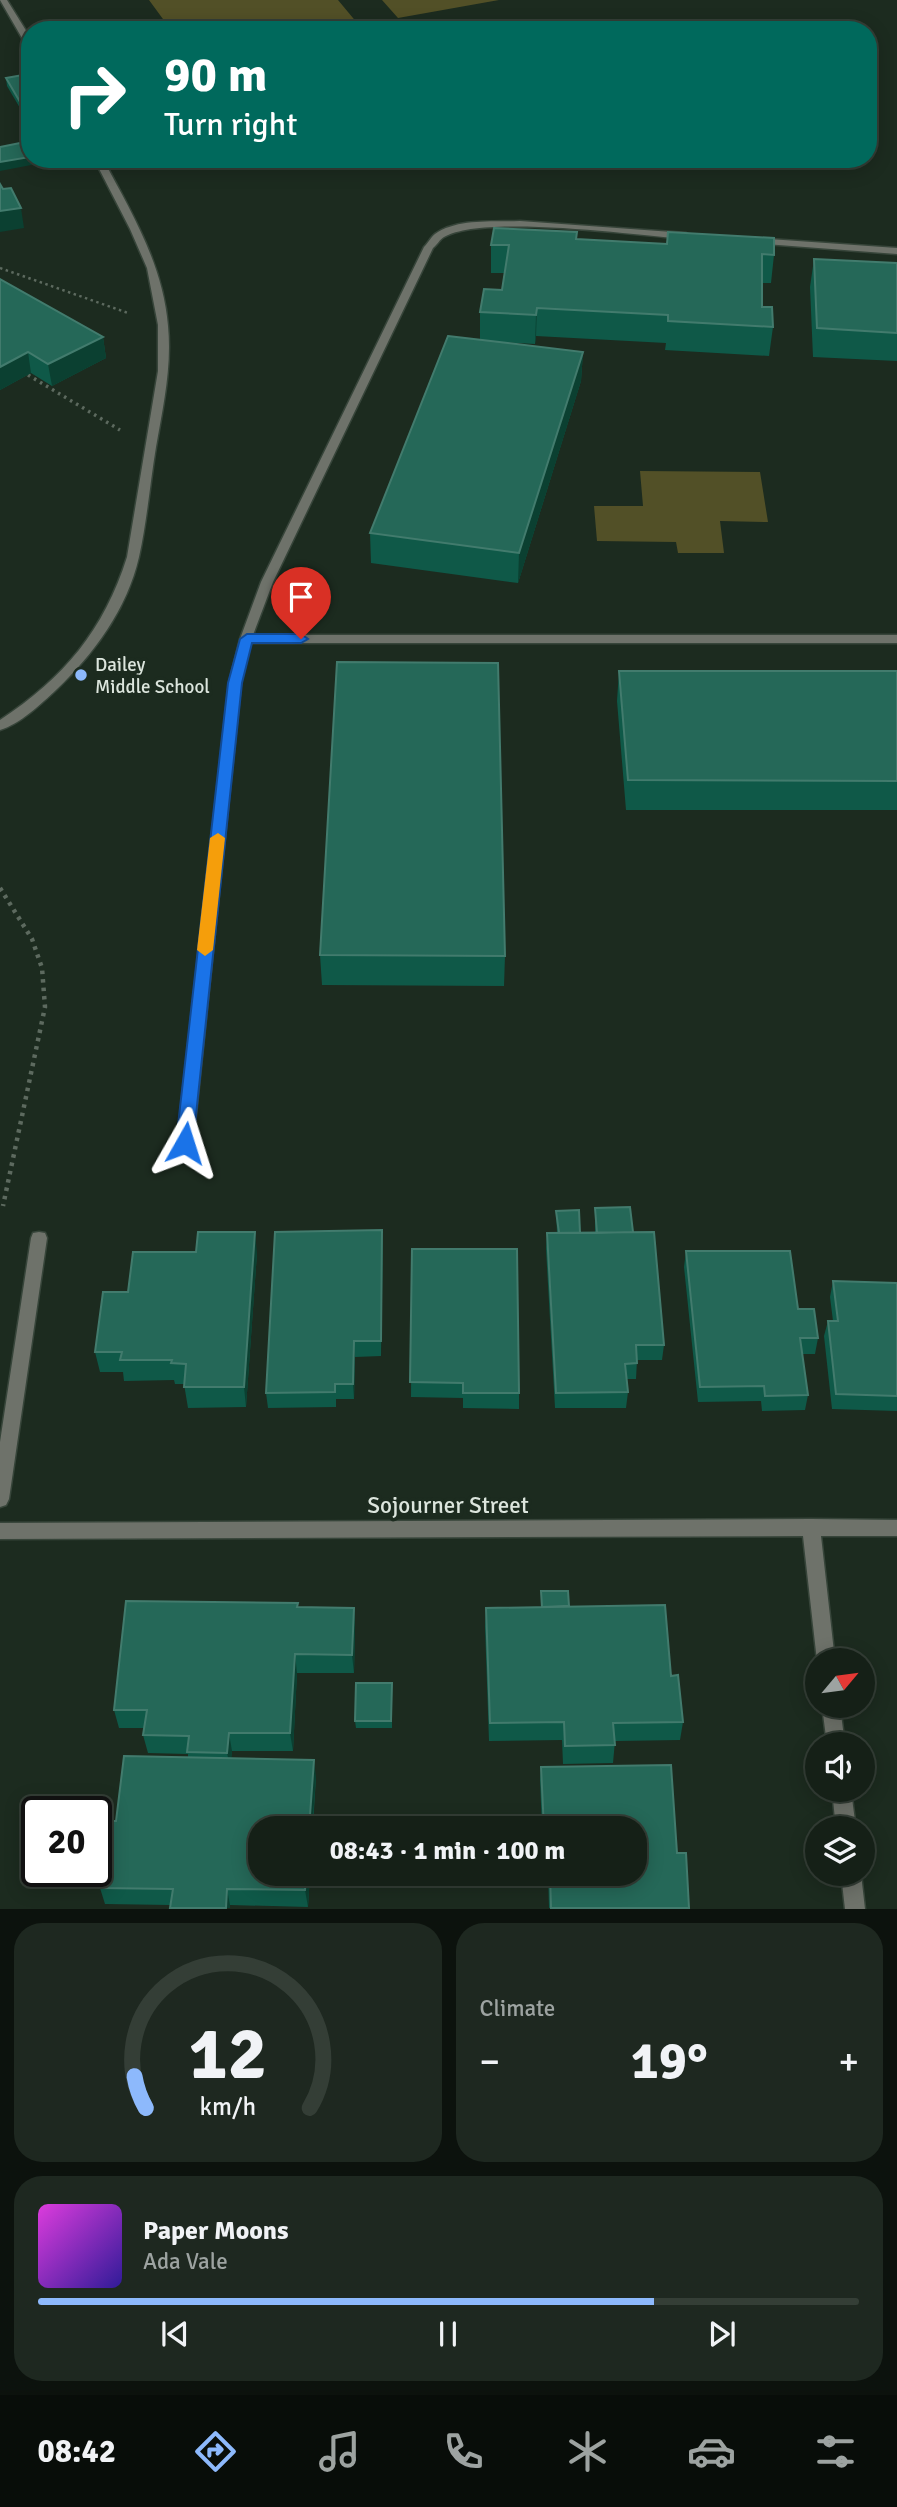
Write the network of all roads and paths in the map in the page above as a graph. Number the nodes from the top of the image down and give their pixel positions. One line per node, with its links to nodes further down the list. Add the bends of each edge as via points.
1 (3, 0): 2 (street)
2 (21, 30)
3 (102, 168): 8 (street, via 152,268)
4 (693, 237): 11 (street, via 503,223 467,226 440,235 429,247 267,582)
5 (748, 240): 6 (street)
6 (897, 251)
7 (0, 268): 8 (path)
8 (163, 325): 10 (street, via 163,371)
9 (28, 375): 10 (path, via 127,434)
10 (152, 441): 13 (street, via 127,583 107,622 59,681)
11 (247, 639): 12 (street); 15 (street, via 235,683)
12 (897, 639)
13 (0, 726)
14 (0, 888): 16 (path, via 32,939 42,968 45,1007)
15 (185, 1143)
16 (3, 1206)
17 (39, 1238): 18 (street)
18 (0, 1499)
19 (811, 1527): 20 (street, Sojourner Street); 21 (street, Sojourner Street); 22 (street)
20 (897, 1528)
21 (0, 1531)
22 (825, 1648)
23 (852, 1886): 24 (street)
24 (855, 1909)

